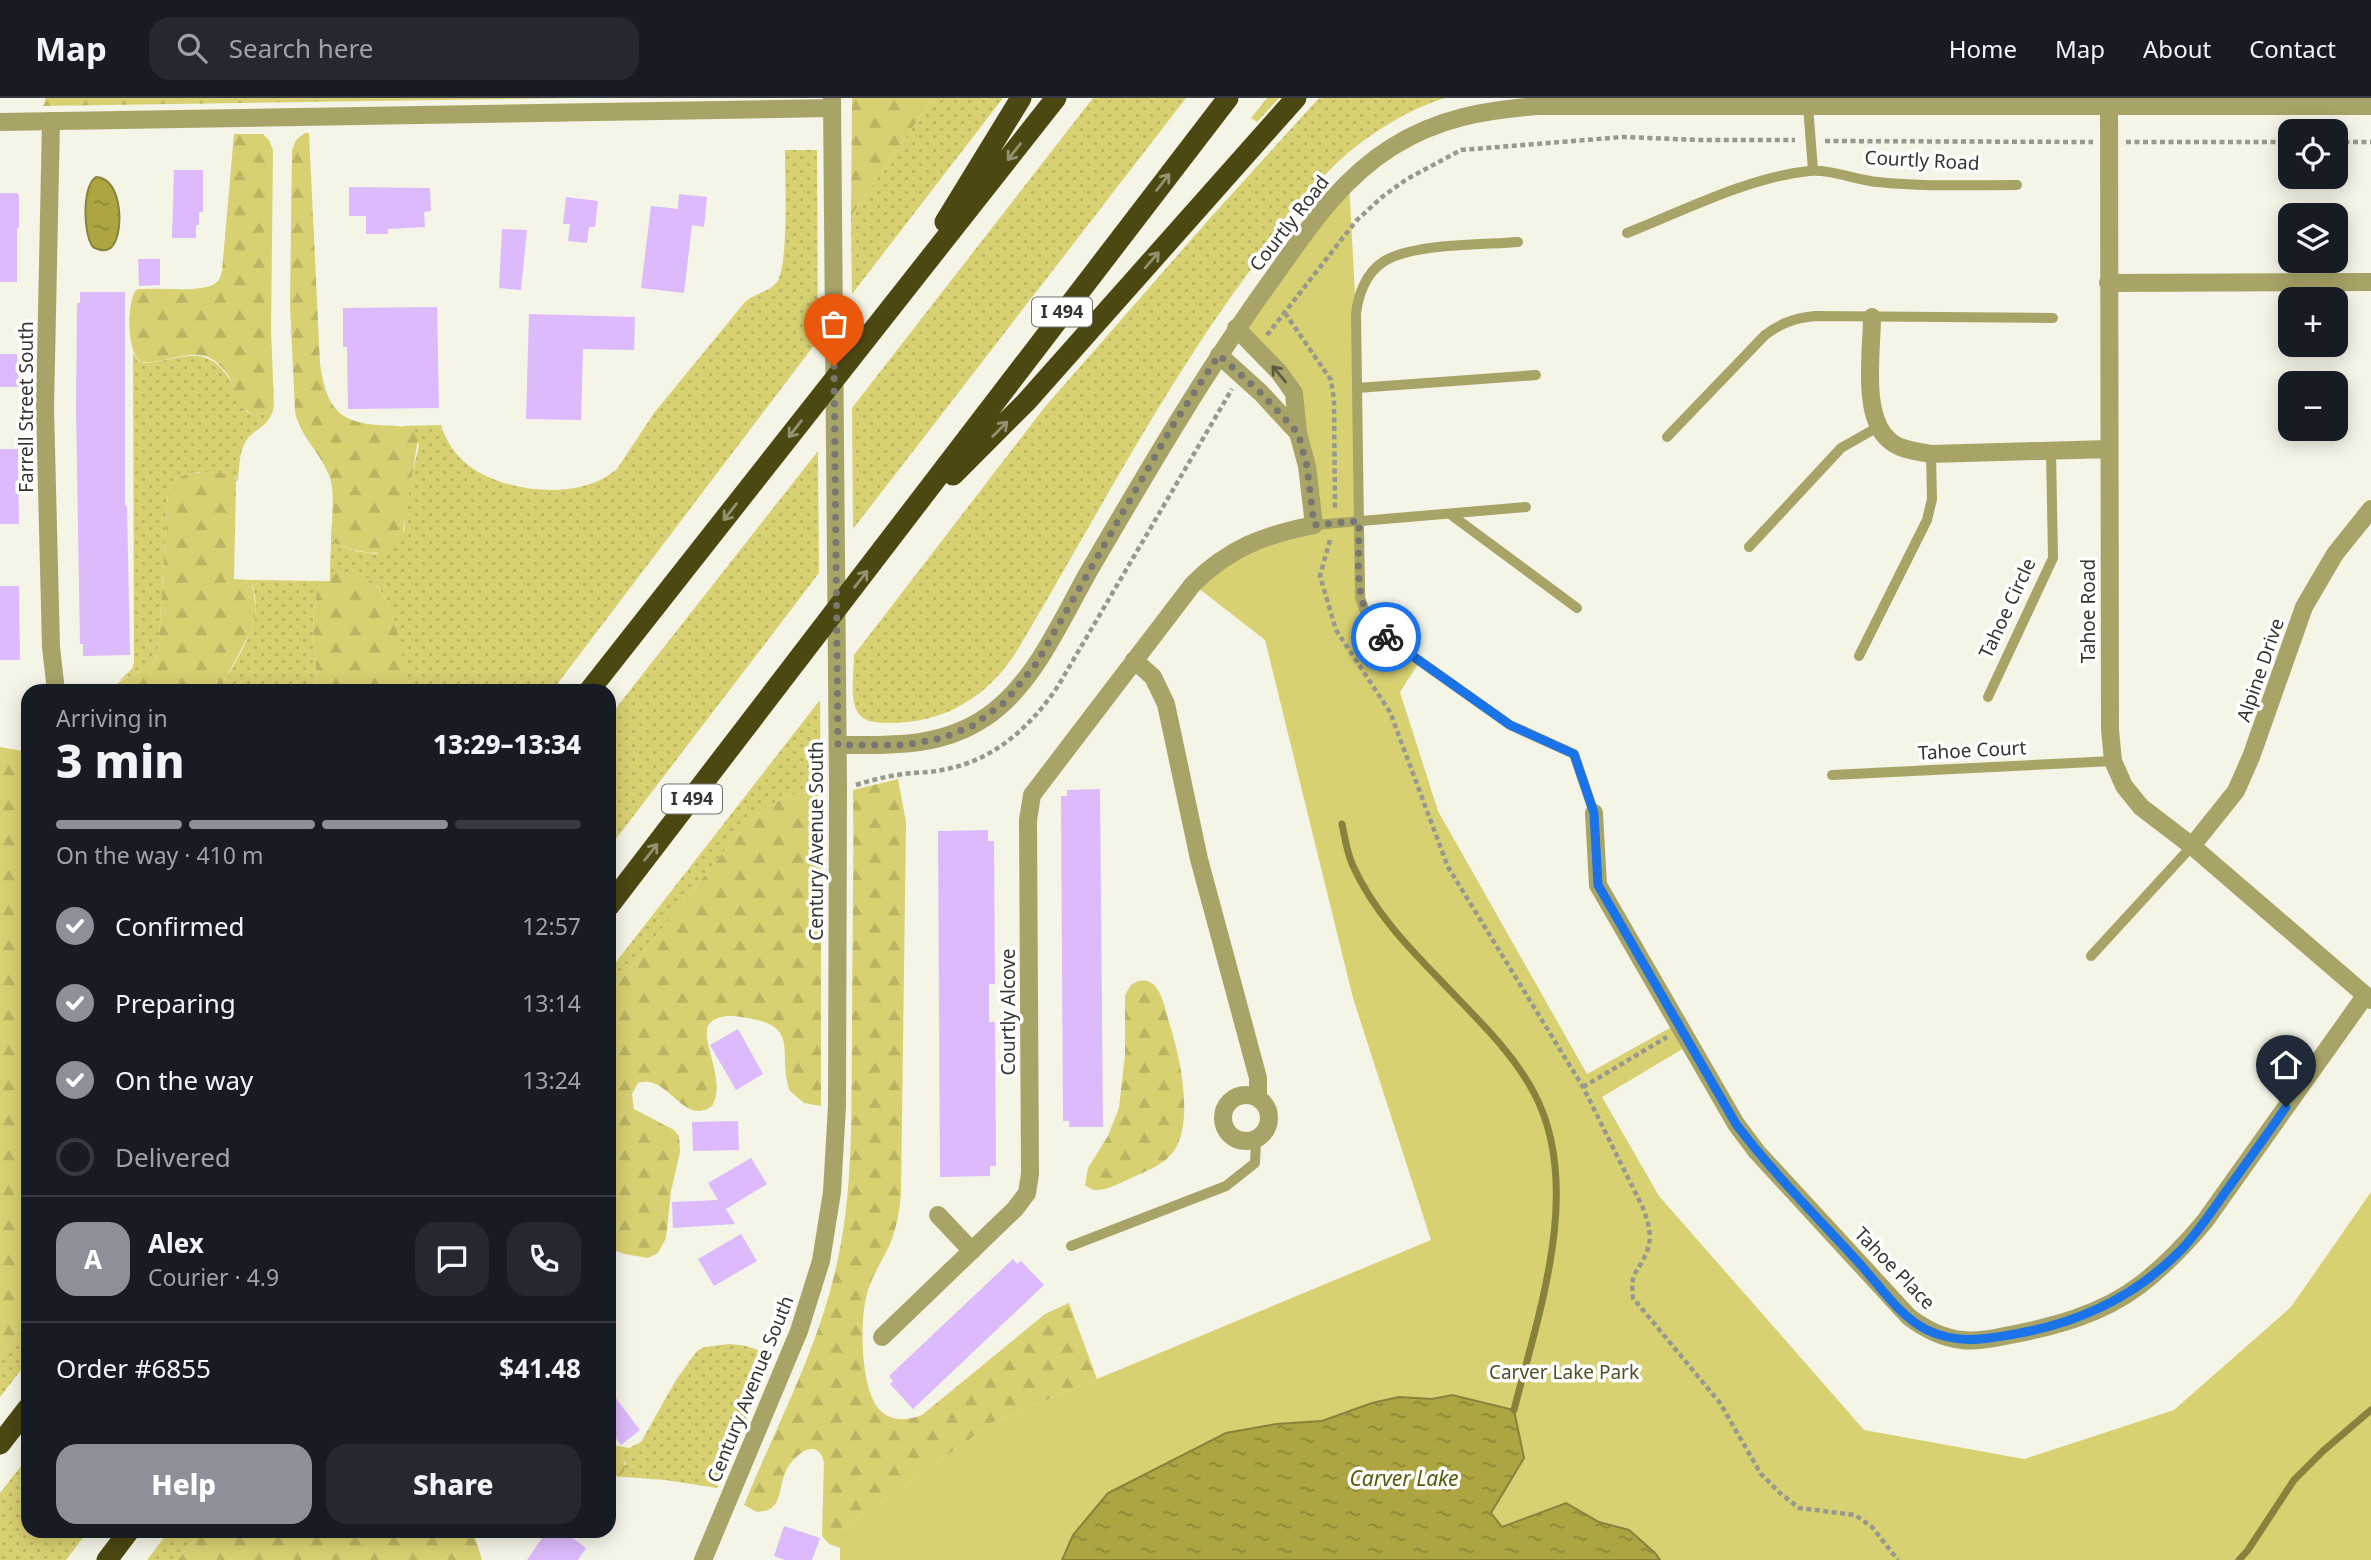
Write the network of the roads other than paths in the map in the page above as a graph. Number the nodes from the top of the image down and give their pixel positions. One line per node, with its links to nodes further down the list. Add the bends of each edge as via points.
1 (1021, 98): 17 (highway)
2 (1056, 98): 17 (highway, one-way to 17)
3 (1228, 98): 35 (highway, I 494, one-way to 3)
4 (1296, 98): 35 (highway, one-way to 4, via 1027,401)
5 (1807, 102): 6 (street, Courtly Road); 11 (lane); 20 (street, Courtly Road, via 1538,106 1448,120 1391,148 1344,186)
6 (2109, 102): 8 (street, Courtly Road); 16 (street, Tahoe Road)
7 (832, 103): 9 (street); 43 (street, Century Avenue South)
8 (2371, 106)
9 (51, 121): 10 (street); 40 (street, Farrell Street South, via 45,408)
10 (0, 122)
11 (1813, 170): 12 (lane, Courtly Road, via 1898,184); 13 (lane, Courtly Road, via 1758,181)
12 (2017, 185)
13 (1627, 233)
14 (1518, 242): 23 (lane, via 1417,250 1382,262 1358,296)
15 (2371, 282): 16 (street)
16 (2108, 283): 27 (street, Tahoe Road)
17 (899, 299): 41 (highway, one-way to 41)
18 (1872, 317): 19 (lane); 24 (street, via 1871,399); 26 (lane, via 1815,316 1780,324)
19 (2053, 318)
20 (1236, 328): 21 (street, Courtly Road); 25 (street, one-way to 20, via 1294,393)
21 (1219, 355): 25 (street); 43 (street, Courtly Road, via 1173,425 1036,664 1005,702 972,726 942,738 906,745)
22 (1536, 375): 23 (lane)
23 (1357, 388): 33 (lane)
24 (1878, 427): 29 (street, via 1889,441); 36 (lane, via 1841,448)
25 (1298, 433): 34 (street)
26 (1667, 437)
27 (2109, 449): 28 (street); 44 (street, Tahoe Road)
28 (2051, 451): 29 (street); 42 (lane, Tahoe Circle, via 2053,558)
29 (1931, 454): 38 (lane, via 1932,499 1927,520)
30 (1526, 507): 32 (lane)
31 (2371, 509): 47 (street, Alpine Drive, via 2335,554 2304,607 2236,791)
32 (1451, 514): 33 (lane); 37 (lane)
33 (1359, 521): 34 (lane); 46 (lane, via 1360,598 1380,633 1510,725 1574,754)
34 (1314, 525): 39 (street, Courtly Alcove, via 1259,538 1211,566)
35 (900, 529): 48 (highway, I 494, one-way to 35)
36 (1749, 547)
37 (1577, 608)
38 (1859, 656)
39 (1135, 660): 51 (street, via 1156,683 1168,710 1199,859 1258,1077); 55 (street, Courtly Alcove, via 1031,799 1029,1186 1018,1206)
40 (55, 684)
41 (594, 684)
42 (1988, 697)
43 (838, 745): 61 (street, Century Avenue South, via 837,1106 828,1228 799,1331)
44 (2113, 761): 45 (lane, Tahoe Court); 47 (street, Tahoe Road, via 2124,786 2141,807)
45 (1832, 775)
46 (1594, 813): 50 (street, Tahoe Place, via 1598,885 1736,1124 1909,1317 1944,1337 1986,1340 2041,1329 2089,1313 2138,1286 2179,1252 2205,1221)
47 (2192, 846): 49 (lane); 50 (street, Tahoe Road)
48 (616, 897)
49 (2091, 956)
50 (2368, 998)
51 (1258, 1097): 52 (street, via 1270,1116 1267,1130); 52 (street, via 1233,1098 1222,1117 1231,1137)
52 (1256, 1140): 54 (lane, via 1255,1163 1226,1186)
53 (938, 1215): 55 (street)
54 (1071, 1246)
55 (972, 1251): 56 (street, Courtly Alcove)
56 (882, 1337)
57 (21, 1417): 58 (highway)
58 (0, 1444)
59 (124, 1538): 60 (highway)
60 (107, 1560)
61 (703, 1560)

